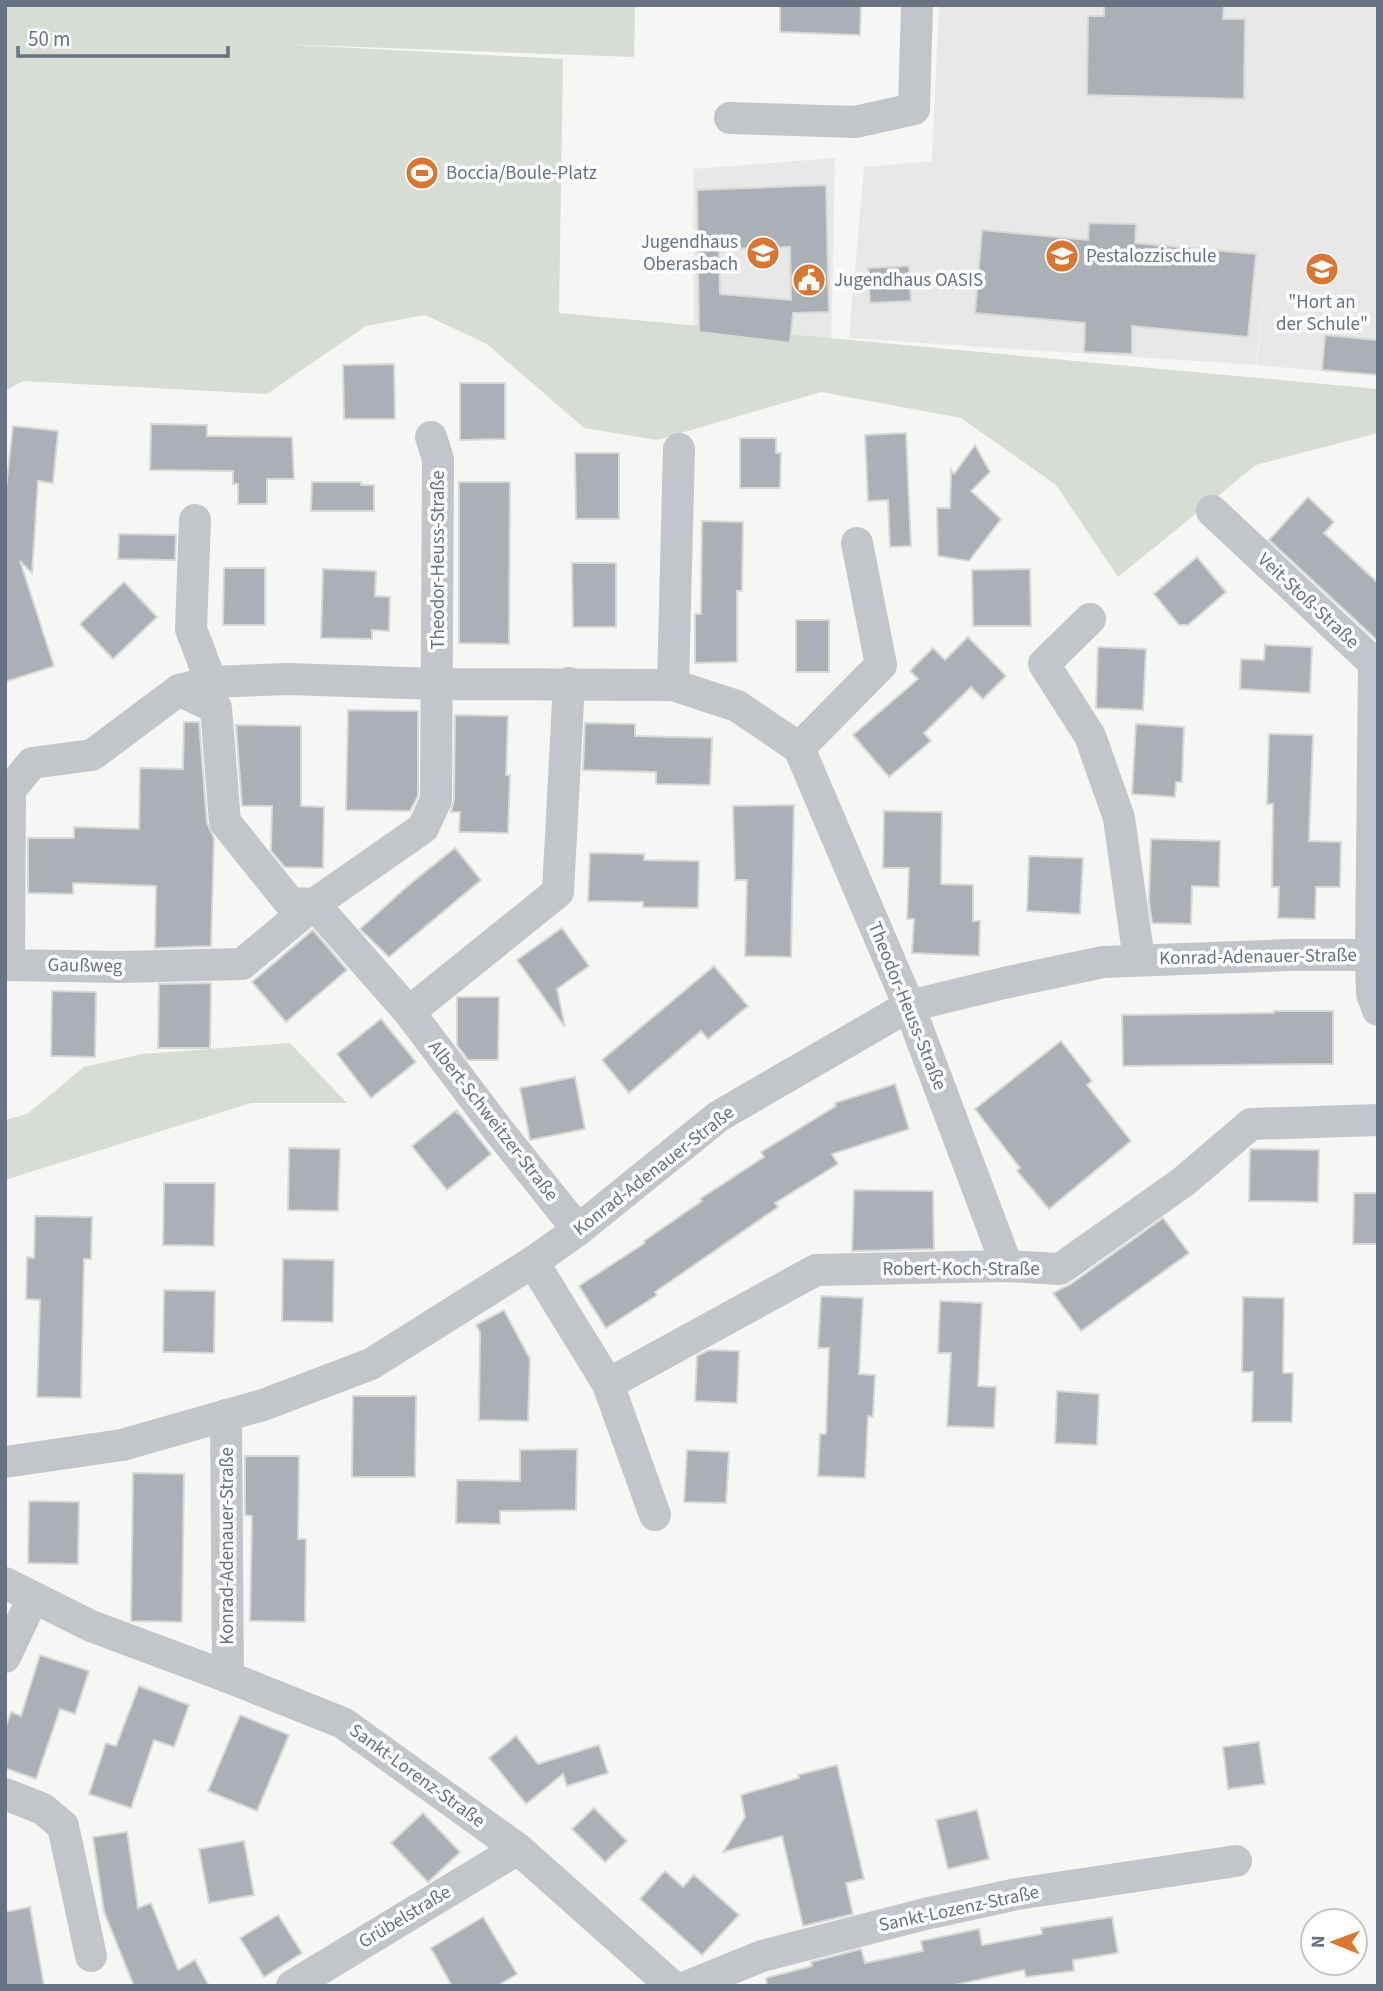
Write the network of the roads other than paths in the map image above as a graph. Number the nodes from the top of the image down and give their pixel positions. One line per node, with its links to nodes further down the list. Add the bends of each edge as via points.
1 (917, 5): 2 (street, via 914,109 855,122)
2 (730, 118)
3 (431, 437): 11 (street, Theodor-Heuss-Straße, via 438,459)
4 (679, 449): 12 (street)
5 (1212, 511): 16 (street, Veit-Stoß-Straße, via 1374,663)
6 (195, 520): 9 (street, via 191,629)
7 (857, 543): 14 (street, via 881,665)
8 (1090, 619): 17 (street, Konrad-Adenauer-Straße, via 1044,664 1090,736 1119,818)
9 (211, 682): 11 (street, via 289,679); 13 (street)
10 (569, 683): 11 (street); 12 (street); 20 (street, via 558,892)
11 (437, 684): 15 (street, via 436,800 423,828)
12 (673, 685): 14 (street, via 737,706)
13 (180, 690): 15 (street, via 216,708 225,822 290,903); 15 (street, Gaußweg, via 92,755 32,763 10,790 9,965 242,964)
14 (799, 748): 18 (street, Theodor-Heuss-Straße)
15 (314, 904): 20 (street, Albert-Schweitzer-Straße)
16 (1375, 955): 17 (street, Konrad-Adenauer-Straße); 19 (street, Veit-Stoß-Straße, via 1373,994)
17 (1139, 960): 18 (street, Konrad-Adenauer-Straße, via 1004,982)
18 (909, 1006): 22 (street, Konrad-Adenauer-Straße, via 719,1116); 24 (street, Theodor-Heuss-Straße)
19 (1378, 1010)
20 (409, 1012): 22 (street, Albert-Schweitzer-Straße)
21 (1378, 1120): 24 (street, Robert-Koch-Straße, via 1251,1124 1183,1182 1060,1269)
22 (578, 1230): 23 (street, Konrad-Adenauer-Straße)
23 (533, 1262): 25 (street); 26 (street, Konrad-Adenauer-Straße, via 371,1364)
24 (1007, 1266): 25 (street, Robert-Koch-Straße, via 816,1270)
25 (608, 1384): 28 (street)
26 (226, 1415): 27 (street, Konrad-Adenauer-Straße, via 122,1445); 32 (street, Konrad-Adenauer-Straße)
27 (5, 1462)
28 (655, 1515)
29 (5, 1583): 30 (street, Sankt-Lorenz-Straße)
30 (33, 1598): 31 (street); 32 (street, Sankt-Lorenz-Straße, via 91,1626)
31 (5, 1657)
32 (228, 1676): 34 (street, Sankt-Lorenz-Straße, via 343,1723)
33 (5, 1794): 36 (street, via 43,1808 63,1826)
34 (518, 1849): 37 (street, Grübelstraße); 38 (street, Sankt-Lorenz-Straße)
35 (1236, 1861): 39 (street, Sankt-Lozenz-Straße, via 1017,1894 925,1914 762,1956)
36 (91, 1956)
37 (292, 1986)
38 (672, 1986)
39 (688, 1986)

